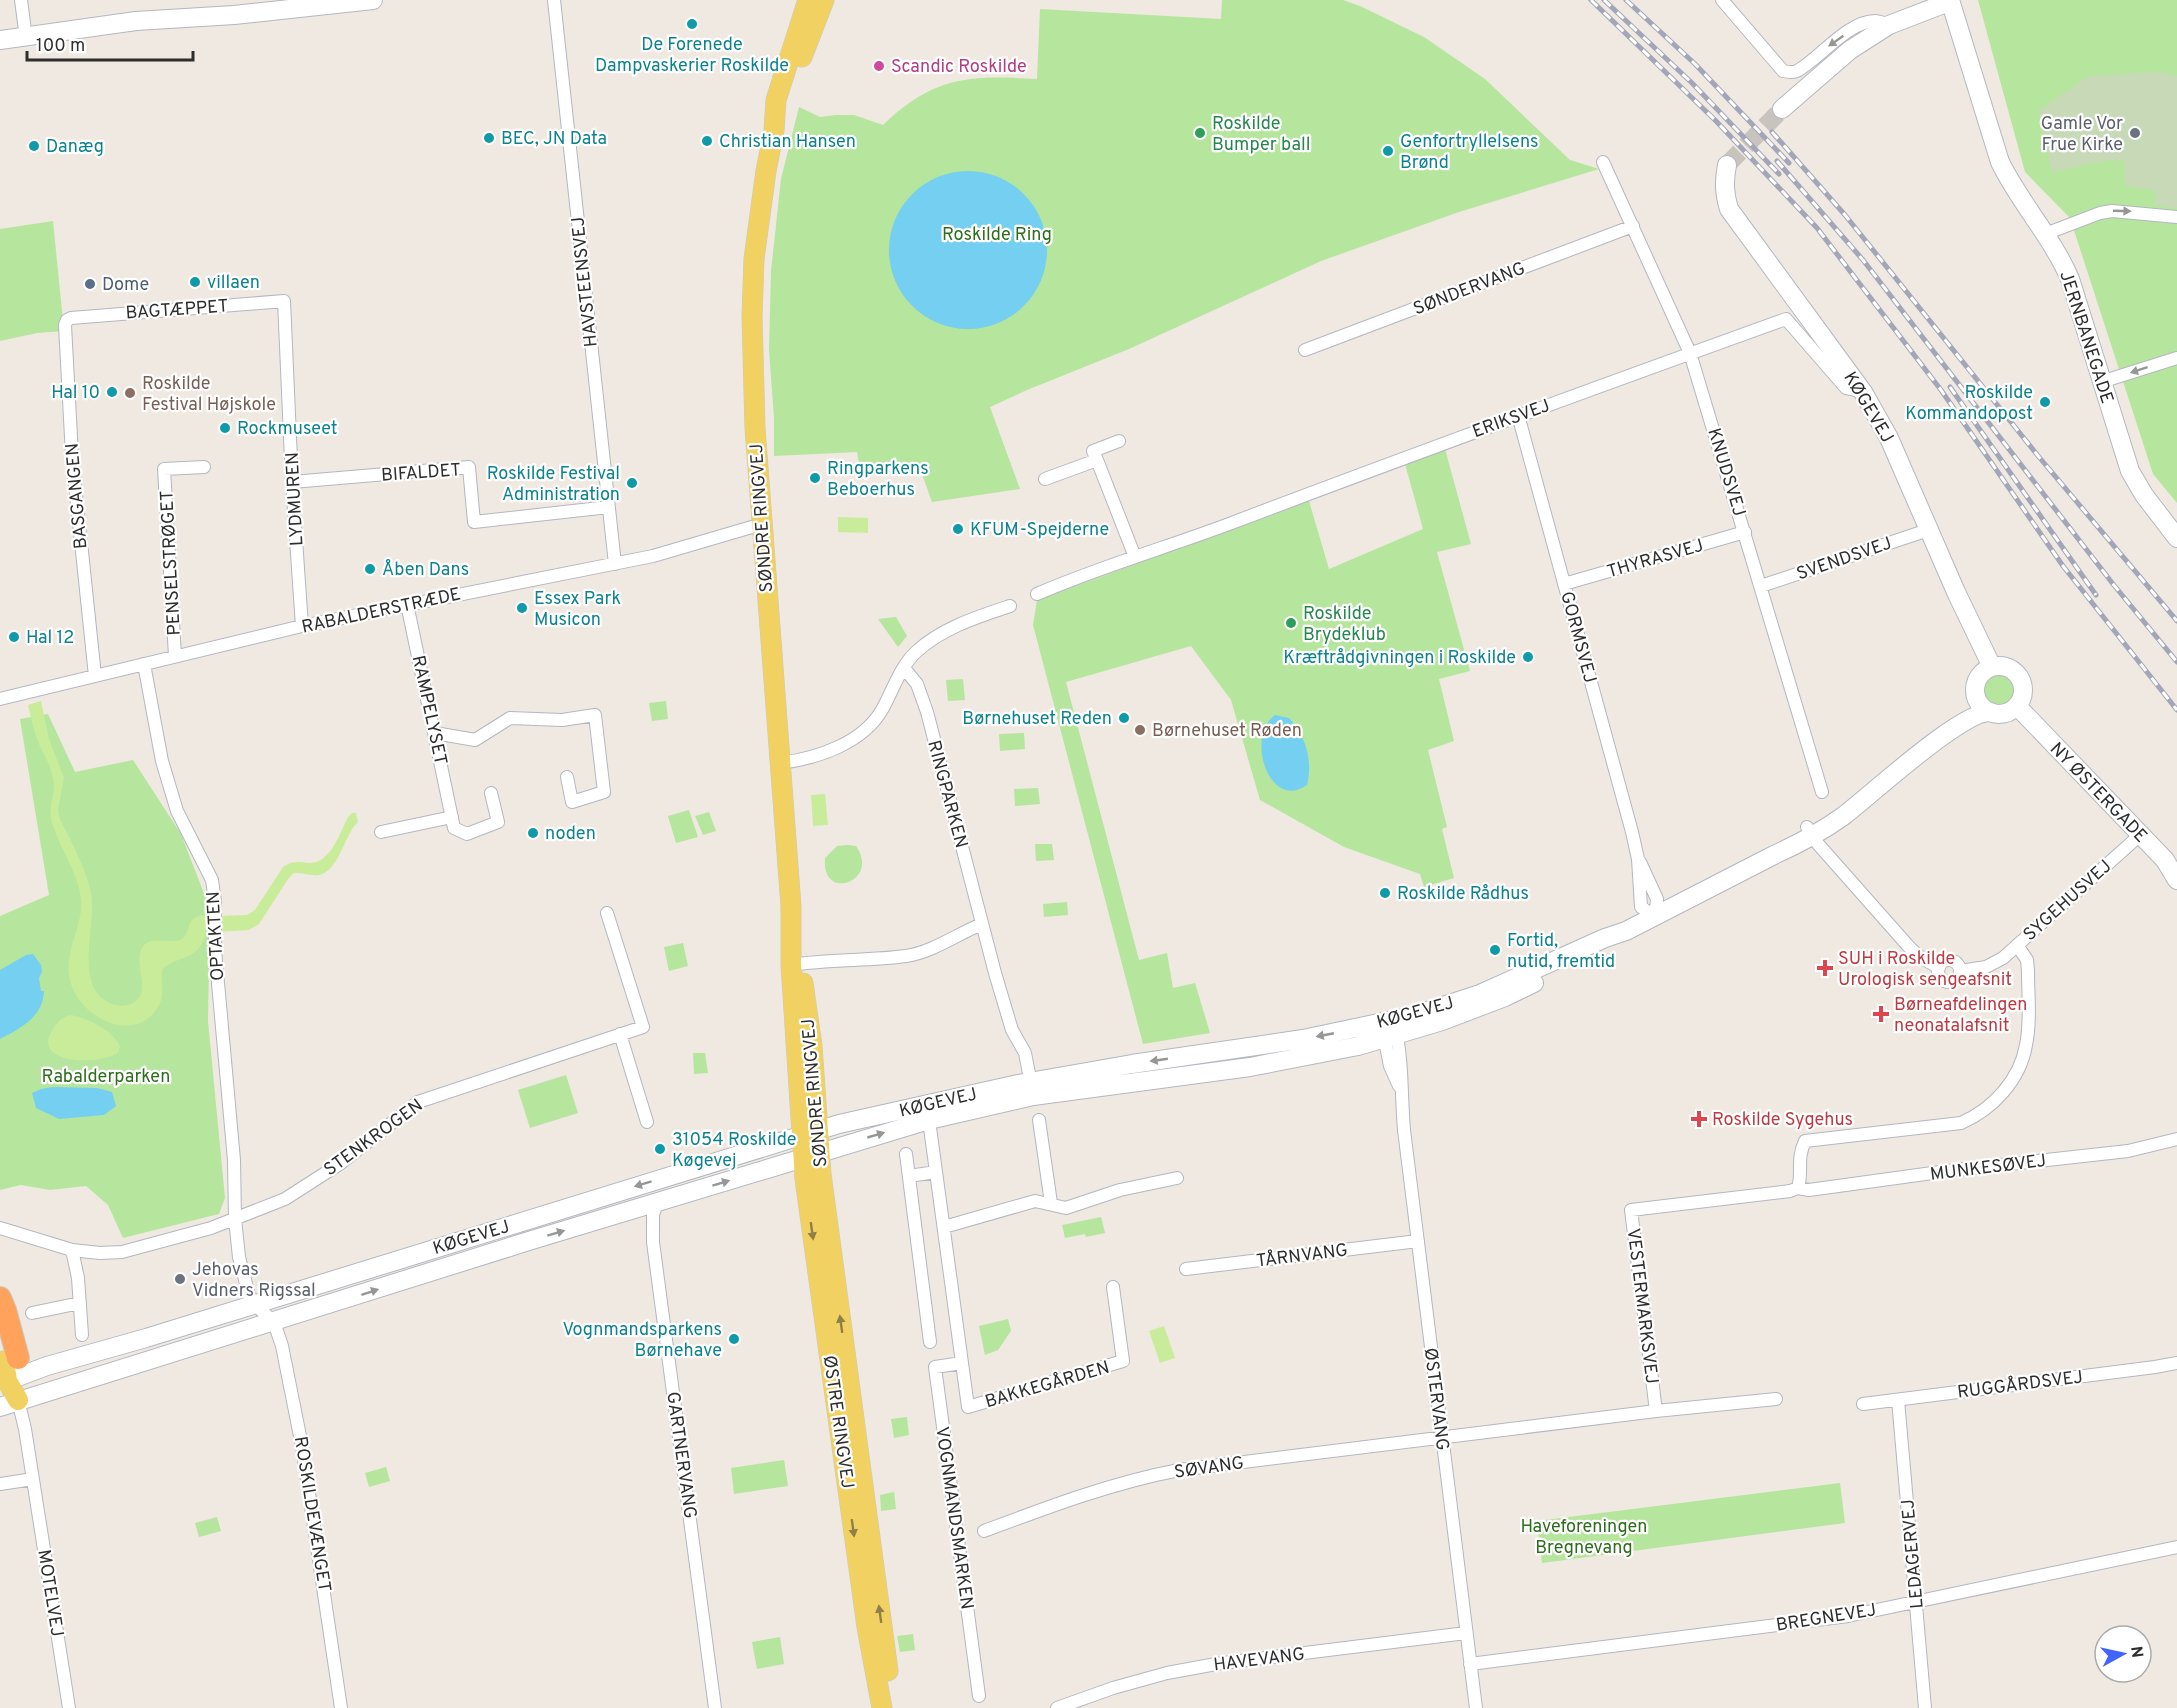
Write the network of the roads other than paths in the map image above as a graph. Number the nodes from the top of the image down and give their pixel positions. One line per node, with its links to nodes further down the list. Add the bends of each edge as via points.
1 (21, 0): 10 (street)
2 (373, 0): 10 (street, via 136,21)
3 (554, 0): 32 (street, HAVSTEENSVEJ)
4 (808, 0): 13 (main road, SØNDRE RINGVEJ, via 776,100)
5 (824, 0): 13 (main road, SØNDRE RINGVEJ)
6 (1722, 0): 9 (street, one-way to 6, via 1875,21 1860,25 1797,71 1787,72)
7 (1945, 0): 9 (street)
8 (1950, 0): 18 (street, JERNBANEGADE, via 2000,162)
9 (1889, 25): 12 (street, via 1850,50)
10 (26, 38): 11 (street)
11 (0, 40)
12 (1782, 109)
13 (774, 130): 33 (main road, SØNDRE RINGVEJ, via 759,216 752,304 754,428)
14 (1603, 162): 17 (street, KNUDSVEJ)
15 (1727, 165): 25 (street, KØGEVEJ, via 1724,182 1729,209)
16 (2177, 217): 18 (street, one-way to 16, via 2112,211)
17 (1633, 226): 21 (street, SØNDERVANG); 22 (street, KNUDSVEJ)
18 (2045, 234): 24 (street, JERNBANEGADE, via 2070,279)
19 (284, 301): 20 (street, BAGTÆPPET); 31 (street, LYDMUREN)
20 (71, 318): 49 (street, BASGANGEN, via 65,325 72,456)
21 (1305, 350)
22 (1690, 353): 25 (street, ERIKSVEJ, via 1786,319 1846,388); 26 (street, ERIKSVEJ); 36 (street, KNUDSVEJ)
23 (2177, 358): 24 (street, one-way to 24)
24 (2101, 382): 34 (street, JERNBANEGADE, via 2136,484)
25 (1863, 392): 35 (street, KØGEVEJ, via 1889,438)
26 (1518, 415): 37 (street, ERIKSVEJ); 39 (street, GORMSVEJ)
27 (1119, 441): 28 (street, via 1093,451)
28 (1097, 460): 30 (street); 37 (street)
29 (204, 467): 45 (street, PENSELSTRØGET, via 164,470)
30 (1045, 479)
31 (292, 484): 32 (street, BIFALDET, via 469,467 474,522); 44 (street, LYDMUREN)
32 (609, 507): 38 (street, HAVSTEENSVEJ)
33 (762, 524): 38 (street, RABALDERSTRÆDE); 56 (main road, SØNDRE RINGVEJ)
34 (2174, 528)
35 (1928, 530): 40 (street, SVENDSVEJ); 47 (street, KØGEVEJ)
36 (1745, 532): 39 (street, THYRASVEJ); 40 (street, KNUDSVEJ)
37 (1135, 557): 41 (street, ERIKSVEJ)
38 (615, 564): 42 (street, RABALDERSTRÆDE)
39 (1564, 584): 66 (street, GORMSVEJ, via 1638,859 1656,899)
40 (1761, 586): 58 (street, KNUDSVEJ)
41 (1037, 594)
42 (407, 604): 44 (street, RABALDERSTRÆDE); 54 (street, RAMPELYSET)
43 (1010, 606): 48 (street, via 943,631 913,654)
44 (302, 626): 45 (street, RABALDERSTRÆDE)
45 (176, 656): 46 (street, RABALDERSTRÆDE)
46 (144, 664): 49 (street, RABALDERSTRÆDE); 86 (street, OPTAKTEN, via 162,761 177,811 212,880 234,1160)
47 (1992, 667): 50 (street, via 1979,677); 52 (street, via 2009,668 2019,677 2023,690)
48 (904, 668): 56 (street, via 881,711 848,743 826,753); 67 (street, RINGPARKEN, via 917,684 927,712)
49 (95, 676): 51 (street, RABALDERSTRÆDE)
50 (1976, 694): 53 (street, via 1979,703); 55 (street, KØGEVEJ)
51 (0, 699)
52 (2017, 706): 53 (street, via 2003,714); 63 (street, NY ØSTERGADE)
53 (1991, 712): 55 (street, KØGEVEJ, via 1977,715)
54 (435, 733): 57 (street, via 475,740 510,718 562,720 595,716 604,792 572,802); 60 (street, RAMPELYSET)
55 (1936, 741): 62 (street, KØGEVEJ, via 1845,815)
56 (781, 763): 69 (main road, SØNDRE RINGVEJ)
57 (567, 777)
58 (1822, 792)
59 (491, 793): 60 (street, via 498,822 467,834 454,828)
60 (452, 817): 61 (street)
61 (381, 832)
62 (1810, 832): 66 (street, KØGEVEJ); 68 (street, SYGEHUSVEJ, via 1910,948 1939,968 1940,977 1947,982 1956,980 1960,971 1995,964)
63 (2140, 835): 64 (street, NY ØSTERGADE, via 2165,860); 68 (street, SYGEHUSVEJ)
64 (2177, 880)
65 (607, 913): 71 (street, STENKROGEN, via 643,1027)
66 (1655, 917): 70 (street, KØGEVEJ)
67 (982, 924): 69 (street, via 907,956); 72 (street, RINGPARKEN, via 1012,1030 1025,1053)
68 (2017, 945): 83 (street, via 2027,960 2027,1044 2013,1079 2000,1095 1982,1112 1960,1123 1805,1141 1800,1152)
69 (796, 964): 76 (main road, SØNDRE RINGVEJ)
70 (1389, 1029): 72 (street, KØGEVEJ, via 1131,1064); 89 (street, ØSTERVANG, via 1390,1066 1401,1089)
71 (620, 1034): 75 (street); 86 (street, STENKROGEN, via 417,1102 340,1163 285,1199)
72 (1032, 1089): 73 (street, KØGEVEJ)
73 (928, 1112): 76 (street, KØGEVEJ); 79 (street, KØGEVEJ, one-way to 73); 80 (street, VOGNMANDSMARKEN)
74 (1039, 1120): 85 (street)
75 (647, 1122)
76 (810, 1133): 79 (main road, ØSTRE RINGVEJ); 91 (street, KØGEVEJ, one-way to 91)
77 (2177, 1139): 83 (street, MUNKESØVEJ, via 2128,1151 1809,1190)
78 (906, 1154): 81 (street)
79 (811, 1155): 84 (street, KØGEVEJ, one-way to 79); 93 (main road, SØNDRE RINGVEJ); 124 (main road, ØSTRE RINGVEJ, one-way to 124, via 867,1627)
80 (936, 1172): 81 (street); 87 (street, VOGNMANDSMARKEN)
81 (909, 1176): 101 (street)
82 (1177, 1178): 85 (street, via 1120,1190 1066,1208)
83 (1798, 1188): 111 (street, VESTERMARKSVEJ, via 1631,1210)
84 (657, 1202): 99 (street, KØGEVEJ, one-way to 84); 123 (street, GARTNERVANG, via 653,1242)
85 (1051, 1203): 87 (street, via 1035,1201)
86 (234, 1219): 90 (street, via 122,1252); 97 (street, OPTAKTEN, via 239,1257)
87 (944, 1227): 103 (street, VOGNMANDSMARKEN)
88 (0, 1228): 90 (street)
89 (1418, 1241): 92 (street, TÅRNVANG); 112 (street, ØSTERVANG)
90 (72, 1250): 96 (street)
91 (406, 1257): 97 (street, KØGEVEJ); 99 (street, via 367,1278 282,1306 274,1315)
92 (1186, 1269)
93 (836, 1280): 125 (main road, ØSTRE RINGVEJ, one-way to 93)
94 (1113, 1287): 110 (street, BAKKEGÅRDEN, via 1123,1361)
95 (0, 1298): 106 (highway, via 5,1310)
96 (80, 1303): 98 (street); 100 (street)
97 (254, 1304): 99 (street); 102 (street, KØGEVEJ); 105 (street, via 248,1318 142,1352)
98 (32, 1313)
99 (274, 1322): 105 (street, KØGEVEJ); 122 (street, ROSKILDEVÆNGET, via 301,1438)
100 (82, 1335)
101 (930, 1342)
102 (122, 1345): 106 (street, KØGEVEJ); 106 (street, via 84,1364 28,1383 22,1390)
103 (962, 1363): 110 (street, VOGNMANDSMARKEN); 120 (street, VOGNMANDSMARKEN, via 935,1367)
104 (2177, 1363): 108 (street, RUGGÅRDSVEJ)
105 (104, 1373): 106 (street, KØGEVEJ)
106 (8, 1379): 113 (street, MOTELVEJ)
107 (1776, 1399): 111 (street)
108 (1898, 1400): 109 (street, RUGGÅRDSVEJ); 117 (street, LEDAGERVEJ)
109 (1863, 1404)
110 (968, 1407)
111 (1656, 1411): 112 (street)
112 (1442, 1437): 115 (street, SØVANG, via 1137,1478); 118 (street, ØSTERVANG)
113 (33, 1479): 114 (street); 121 (street, MOTELVEJ)
114 (0, 1484)
115 (984, 1530)
116 (2177, 1547): 117 (street, BREGNEVEJ)
117 (1916, 1602): 119 (street, BREGNEVEJ, via 1848,1616); 128 (street, LEDAGERVEJ)
118 (1467, 1633): 119 (street, ØSTERVANG); 126 (street, HAVEVANG, via 1216,1664 1167,1673)
119 (1470, 1664): 127 (street, ØSTERVANG)
120 (979, 1696)
121 (69, 1708)
122 (341, 1708)
123 (715, 1708)
124 (882, 1708)
125 (893, 1708)
126 (1057, 1708)
127 (1476, 1708)
128 (1925, 1708)

